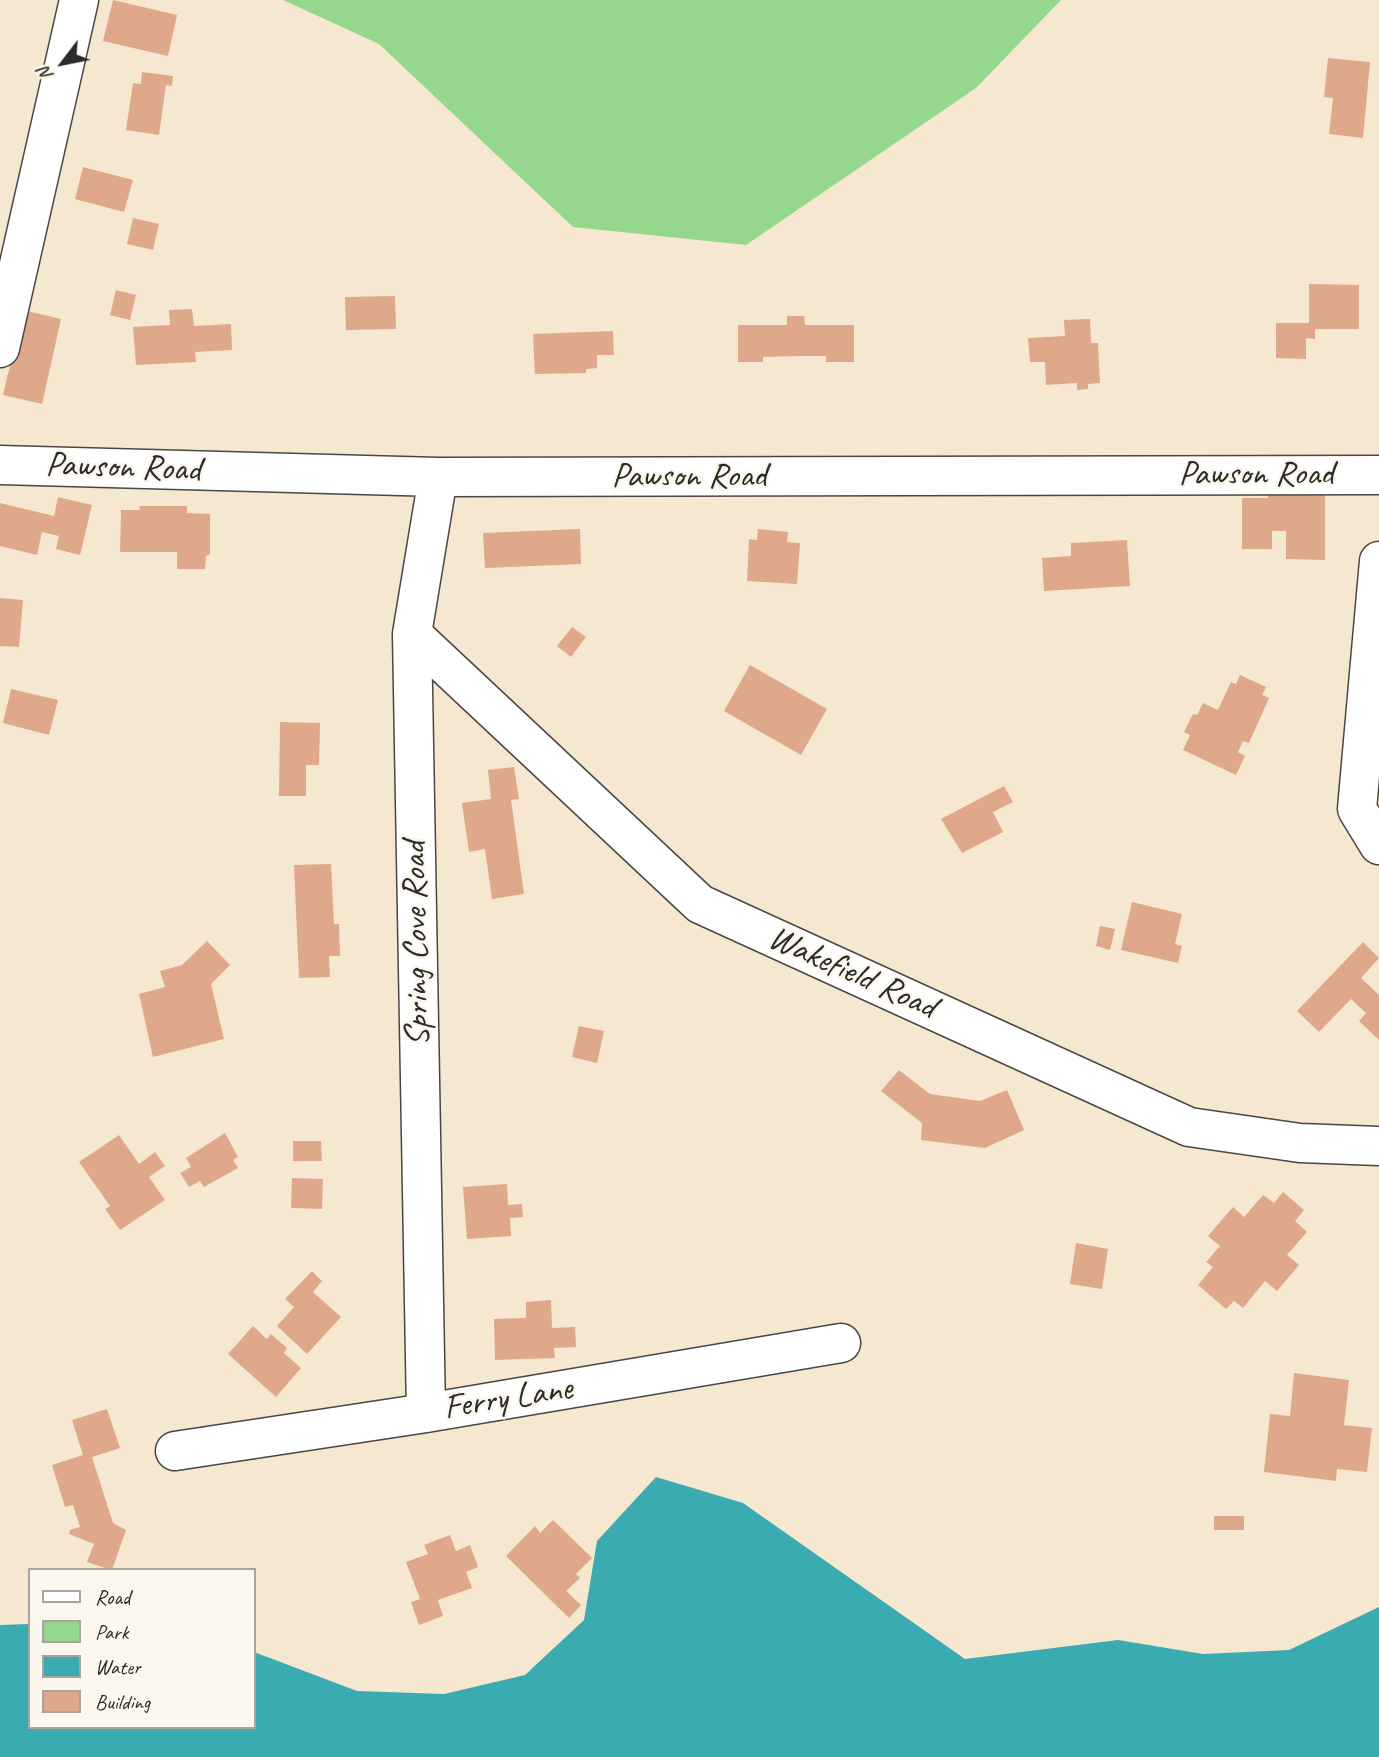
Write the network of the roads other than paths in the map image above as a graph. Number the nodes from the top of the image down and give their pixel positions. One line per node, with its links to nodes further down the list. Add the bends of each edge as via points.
1 (79, 0): 2 (street)
2 (0, 348)
3 (0, 465): 5 (street, Pawson Road)
4 (1379, 475): 5 (street, Pawson Road)
5 (438, 477): 7 (street, Spring Cove Road)
6 (1379, 561): 8 (street, via 1357,809)
7 (412, 634): 9 (street, Wakefield Road, via 700,904 1189,1127 1300,1143); 11 (street, Spring Cove Road)
8 (1379, 845)
9 (1379, 1146)
10 (841, 1343): 11 (street, Ferry Lane)
11 (426, 1413): 12 (street, Ferry Lane)
12 (174, 1451)

